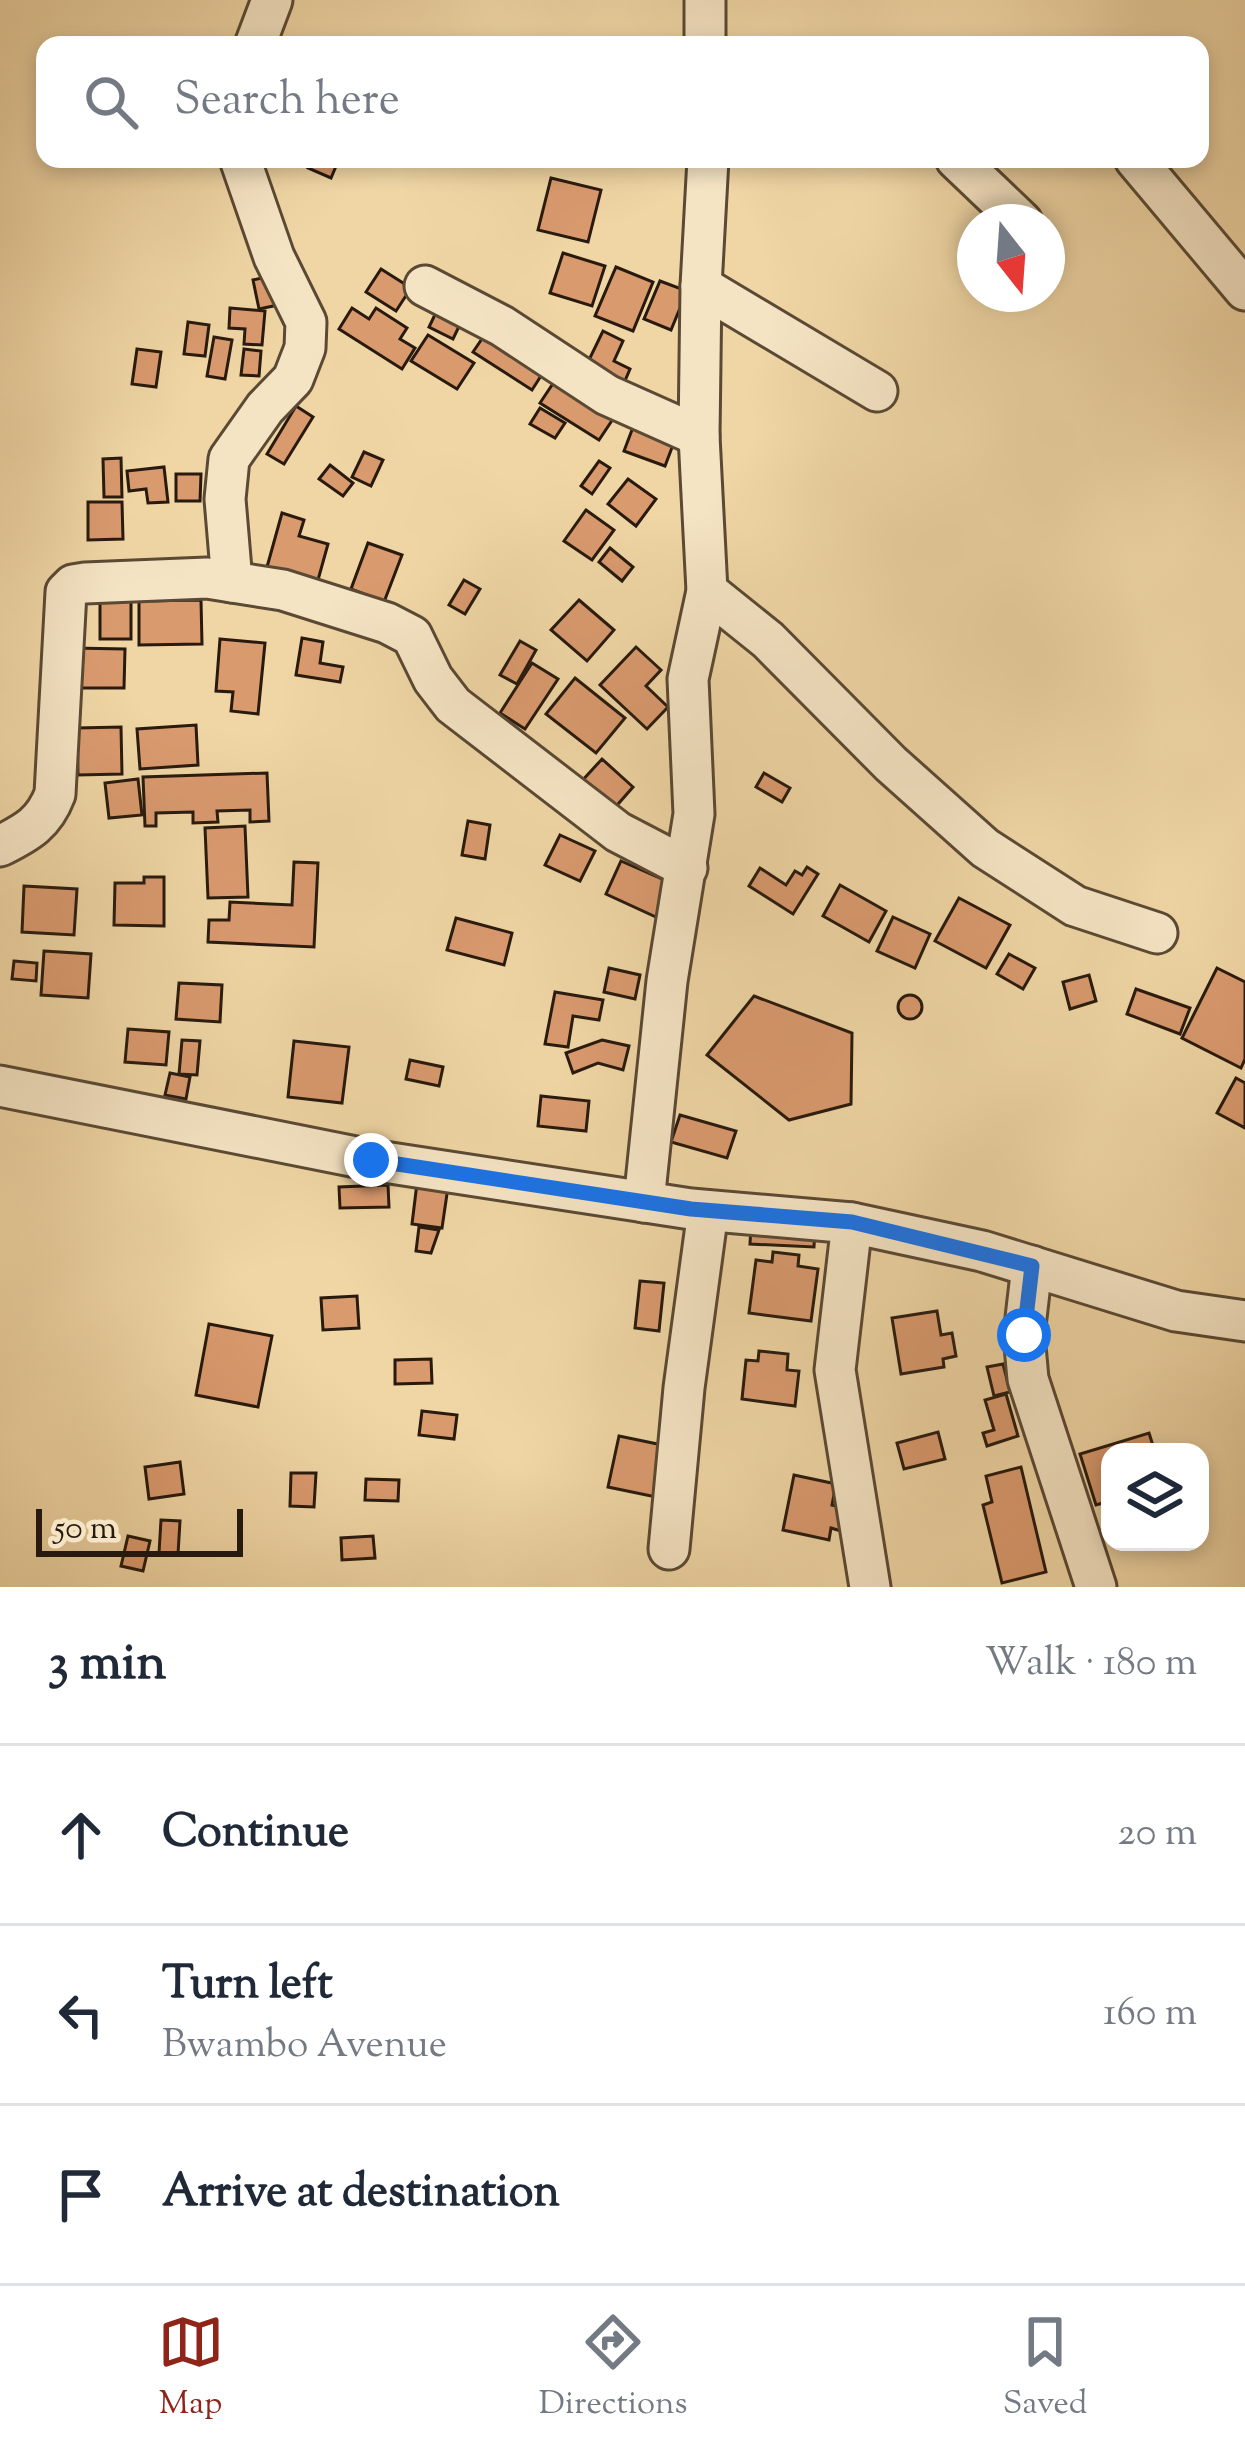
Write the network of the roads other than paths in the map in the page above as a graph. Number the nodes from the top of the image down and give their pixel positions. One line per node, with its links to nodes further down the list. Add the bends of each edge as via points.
1 (272, 0): 3 (street)
2 (705, 0): 4 (street)
3 (258, 36)
4 (705, 36)
5 (243, 168): 15 (street, via 306,322 293,379 229,459)
6 (708, 168): 11 (street)
7 (965, 168): 9 (street)
8 (1143, 168): 12 (street)
9 (1003, 204)
10 (425, 286): 14 (street, via 608,395)
11 (701, 286): 13 (street); 14 (street)
12 (1245, 290)
13 (877, 391)
14 (699, 436): 16 (street)
15 (232, 582): 17 (street, via 85,583 66,592 55,794 31,831); 18 (street, via 283,590 412,636 453,705 618,832)
16 (707, 591): 18 (street, via 688,679 694,814); 19 (street, via 986,848 1075,906)
17 (0, 847)
18 (687, 868): 21 (street)
19 (1157, 933)
20 (0, 1085): 21 (street, via 371,1160)
21 (644, 1202): 22 (street)
22 (708, 1211): 23 (street); 26 (street)
23 (852, 1222): 24 (street); 27 (street, via 835,1370)
24 (1032, 1266): 25 (street, via 1176,1310); 28 (street, via 1024,1358)
25 (1245, 1321)
26 (669, 1549)
27 (870, 1587)
28 (1096, 1587)

